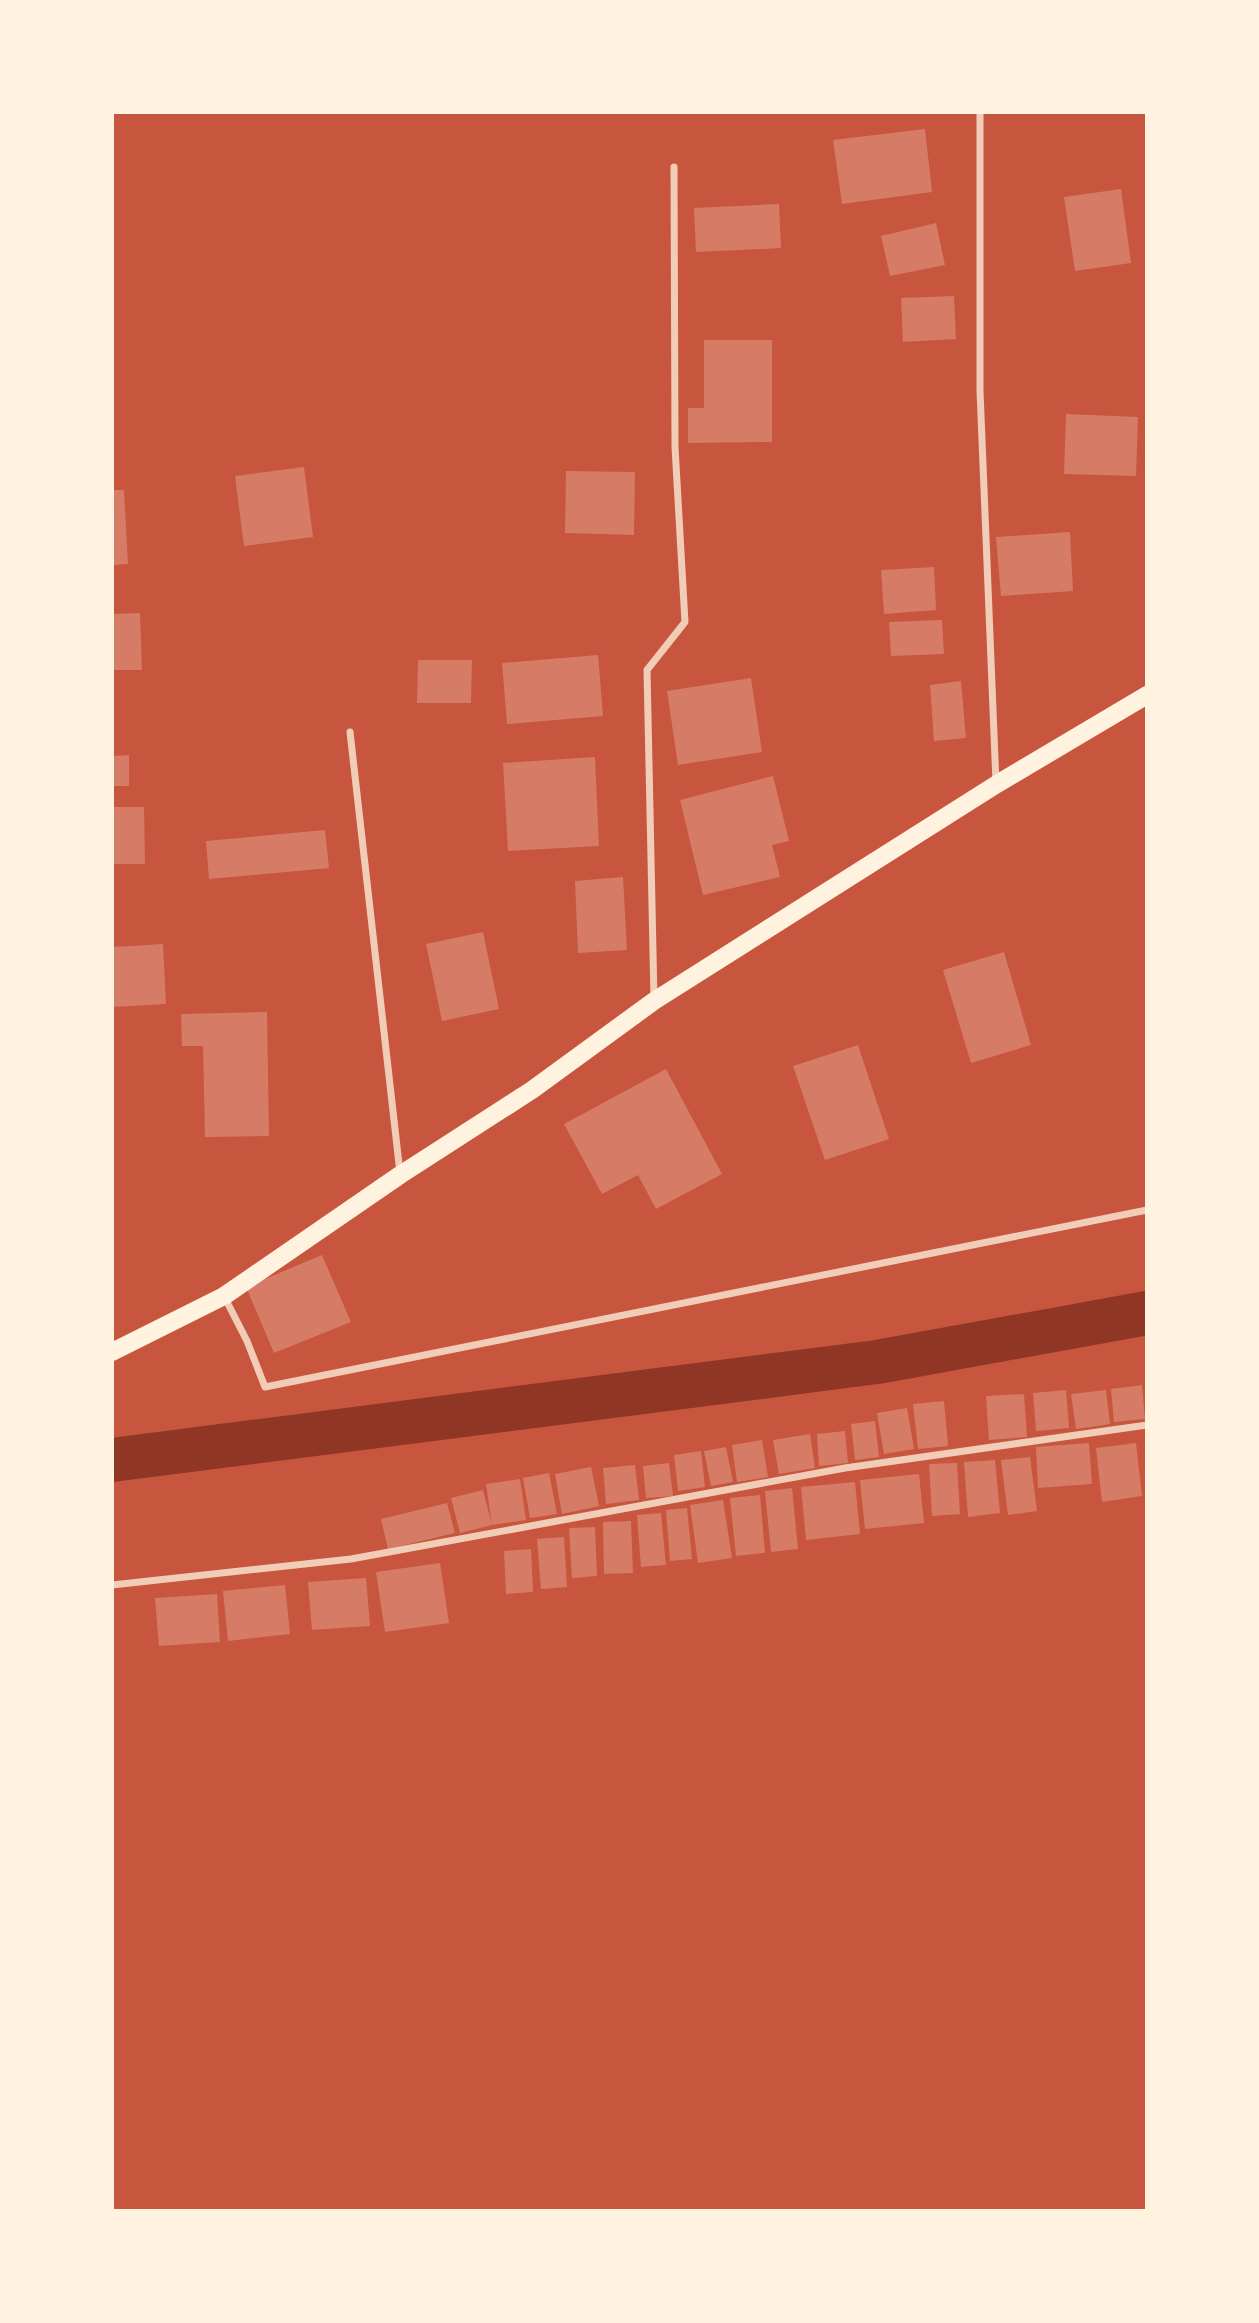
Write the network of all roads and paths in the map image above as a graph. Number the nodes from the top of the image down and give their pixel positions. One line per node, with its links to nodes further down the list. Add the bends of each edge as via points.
1 (980, 112): 5 (street, via 980,391)
2 (674, 167): 6 (street, via 675,447 685,622 647,670)
3 (1147, 695): 5 (main road)
4 (350, 732): 7 (street)
5 (996, 784): 6 (main road)
6 (654, 1001): 7 (main road, via 532,1090)
7 (400, 1175): 9 (main road)
8 (1147, 1210): 9 (street, via 265,1387)
9 (224, 1296): 10 (main road)
10 (112, 1352)
11 (1147, 1424): 12 (street, via 845,1468 351,1559)
12 (112, 1585)

